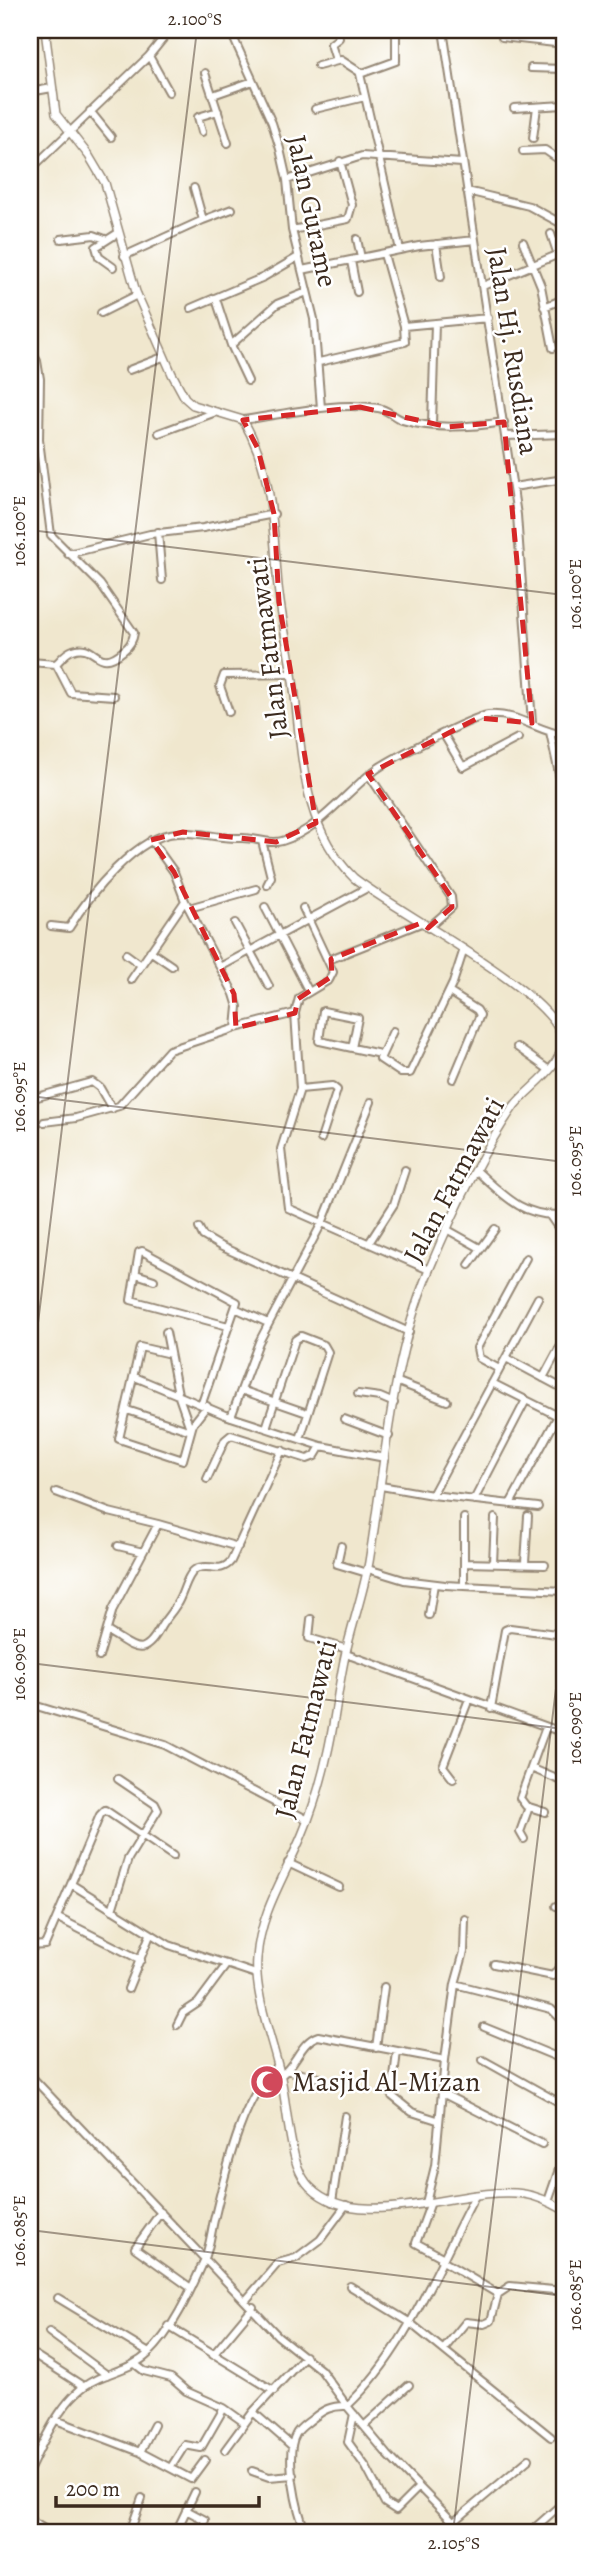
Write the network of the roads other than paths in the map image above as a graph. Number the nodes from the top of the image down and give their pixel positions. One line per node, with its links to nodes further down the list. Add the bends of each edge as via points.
1 (45, 30): 17 (street)
2 (170, 30): 9 (street)
3 (230, 30): 16 (street, Jalan Gurame)
4 (337, 30): 10 (street, via 339,38 331,44)
5 (396, 30): 15 (street, via 396,61)
6 (443, 30): 40 (street, Jalan Hj. Rusdiana)
7 (502, 37): 8 (street)
8 (564, 44)
9 (149, 56): 19 (street); 27 (street)
10 (336, 60): 11 (street); 15 (street)
11 (318, 66)
12 (531, 68): 13 (street)
13 (564, 69)
14 (205, 73): 20 (street)
15 (361, 73): 21 (street)
16 (253, 81): 20 (street); 42 (street, Jalan Gurame, via 272,123)
17 (52, 88): 18 (street); 30 (street, via 56,114)
18 (30, 92)
19 (169, 92)
20 (213, 95): 28 (street)
21 (365, 97): 26 (street); 38 (street)
22 (564, 106): 23 (street)
23 (537, 107): 25 (street); 29 (street)
24 (514, 108): 25 (street)
25 (524, 108): 29 (street)
26 (315, 109)
27 (90, 111): 30 (street); 32 (street)
28 (218, 111): 31 (street, via 198,117); 35 (street)
29 (533, 127): 33 (street)
30 (69, 131): 41 (street); 49 (street, via 105,183)
31 (202, 132)
32 (111, 137)
33 (533, 138)
34 (564, 140): 36 (street)
35 (228, 143)
36 (564, 148): 37 (street, via 560,163 545,150)
37 (523, 151)
38 (379, 155): 39 (street); 40 (street); 57 (street)
39 (340, 161): 42 (street); 48 (street, via 352,205 350,216)
40 (462, 163): 44 (street, Jalan Hj. Rusdiana)
41 (30, 170)
42 (287, 180): 48 (street, Jalan Gurame)
43 (194, 188): 46 (street)
44 (467, 191): 47 (street, via 528,206); 54 (street, Jalan Hj. Rusdiana)
45 (232, 209): 46 (street)
46 (203, 220): 60 (street)
47 (564, 225)
48 (292, 230): 61 (street, Jalan Gurame)
49 (118, 233): 52 (street); 60 (street)
50 (551, 234): 59 (street)
51 (61, 239): 52 (street, via 94,235)
52 (105, 239): 65 (street, via 97,245 97,253)
53 (357, 239): 62 (street)
54 (475, 240): 56 (street); 68 (street, Jalan Hj. Rusdiana)
55 (523, 242): 64 (street)
56 (436, 244): 57 (street); 67 (street)
57 (400, 250): 58 (street)
58 (384, 254): 62 (street); 79 (street)
59 (561, 254): 64 (street)
60 (124, 256): 71 (street)
61 (298, 257): 66 (street, Jalan Gurame); 72 (street)
62 (362, 258): 63 (street)
63 (351, 261): 66 (street); 70 (street)
64 (531, 266): 68 (street); 74 (street)
65 (113, 267)
66 (302, 270): 69 (street, Jalan Gurame)
67 (440, 277)
68 (483, 286): 77 (street, Jalan Hj. Rusdiana)
69 (307, 292): 80 (street, via 277,304); 84 (street, Jalan Gurame)
70 (357, 292)
71 (137, 295): 76 (street); 83 (street)
72 (216, 299): 75 (street); 80 (street)
73 (564, 299): 74 (street)
74 (544, 307): 81 (street)
75 (191, 308)
76 (101, 313)
77 (488, 318): 78 (street); 90 (street, Jalan Hj. Rusdiana)
78 (435, 323): 79 (street); 91 (street)
79 (404, 327): 84 (street, via 403,344)
80 (231, 345): 86 (street)
81 (553, 348)
82 (30, 349): 95 (street, via 40,379)
83 (163, 357): 85 (street); 88 (street, via 188,402)
84 (319, 362): 87 (street, Jalan Gurame)
85 (129, 370)
86 (248, 380)
87 (321, 408): 89 (street); 91 (street, via 379,408 399,419)
88 (216, 412): 89 (street); 92 (street)
89 (243, 419): 99 (street, Jalan Fatmawati, via 258,449)
90 (505, 422): 91 (street); 96 (street, Jalan Hj. Rusdiana)
91 (432, 424)
92 (159, 433)
93 (30, 434): 95 (street)
94 (564, 434): 96 (street)
95 (39, 435): 101 (street, via 48,524 51,535)
96 (506, 436): 98 (street, Jalan Hj. Rusdiana)
97 (564, 479): 98 (street)
98 (513, 487): 108 (street, Jalan Hj. Rusdiana)
99 (274, 514): 100 (street); 105 (street, Jalan Fatmawati, via 279,602)
100 (158, 532): 101 (street); 102 (street)
101 (68, 554): 104 (street, via 100,584 134,637 113,660 79,649)
102 (162, 580)
103 (30, 662): 104 (street)
104 (56, 664): 106 (street, via 71,694)
105 (292, 674): 107 (street, via 224,675 220,686); 115 (street, Jalan Fatmawati, via 306,786)
106 (114, 696)
107 (229, 712)
108 (532, 723): 109 (street); 110 (street, via 488,715)
109 (550, 732): 111 (street); 114 (street)
110 (444, 735): 112 (street, via 464,768); 113 (street)
111 (564, 735)
112 (518, 738)
113 (369, 775): 115 (street); 127 (street, via 451,897 452,907)
114 (564, 797)
115 (316, 823): 117 (street, via 283,841); 119 (street, Jalan Fatmawati, via 343,867)
116 (151, 840): 117 (street, via 183,832); 121 (street, via 174,872); 128 (street, via 114,871 69,928)
117 (262, 841): 118 (street, via 271,877)
118 (267, 885)
119 (367, 888): 125 (street); 127 (street, Jalan Fatmawati)
120 (256, 889): 123 (street)
121 (185, 901): 123 (street); 131 (street)
122 (265, 906): 129 (street)
123 (189, 908): 137 (street)
124 (303, 908): 125 (street)
125 (308, 920): 129 (street); 134 (street)
126 (235, 923): 132 (street)
127 (425, 925): 130 (street, Jalan Fatmawati); 134 (street)
128 (51, 926)
129 (281, 935): 132 (street); 140 (street)
130 (464, 949): 141 (street); 147 (street, Jalan Fatmawati, via 545,1012 559,1030)
131 (150, 951): 135 (street); 136 (street)
132 (251, 951): 137 (street); 139 (street)
133 (126, 954): 135 (street)
134 (328, 960): 140 (street, via 332,976)
135 (141, 965): 138 (street)
136 (172, 966)
137 (220, 967): 143 (street, via 237,1001)
138 (131, 980)
139 (269, 986)
140 (309, 992): 142 (street, via 299,998)
141 (449, 992): 148 (street, via 412,1072 401,1073 381,1060); 150 (street, via 480,1015)
142 (295, 1013): 143 (street); 151 (street)
143 (236, 1028): 154 (street, via 169,1050 126,1100)
144 (393, 1031): 148 (street)
145 (517, 1047): 149 (street)
146 (352, 1048): 146 (street, via 318,1040 323,1012 358,1018); 148 (street)
147 (563, 1050): 149 (street, Jalan Fatmawati)
148 (380, 1054)
149 (549, 1070): 158 (street, Jalan Fatmawati, via 514,1105)
150 (453, 1079)
151 (300, 1089): 156 (street, via 332,1086 337,1090); 161 (street, via 281,1149 285,1203 290,1210)
152 (30, 1099): 154 (street, via 92,1082)
153 (371, 1102): 161 (street)
154 (112, 1109): 155 (street)
155 (44, 1122)
156 (321, 1139)
157 (405, 1170): 166 (street, via 394,1204)
158 (477, 1171): 160 (street, via 519,1207); 164 (street, Jalan Fatmawati)
159 (564, 1214): 160 (street)
160 (550, 1216): 165 (street)
161 (323, 1221): 166 (street); 172 (street)
162 (199, 1228): 172 (street, via 214,1243)
163 (495, 1229): 167 (street)
164 (448, 1230): 167 (street); 170 (street, Jalan Fatmawati)
165 (564, 1236)
166 (369, 1243): 170 (street)
167 (480, 1248): 169 (street)
168 (526, 1258): 183 (street, via 477,1348 479,1358)
169 (469, 1265)
170 (429, 1270): 179 (street, Jalan Fatmawati)
171 (136, 1274): 173 (street); 175 (street, via 142,1251 237,1302); 177 (street, via 131,1300)
172 (295, 1279): 176 (street); 179 (street)
173 (154, 1280)
174 (538, 1298): 182 (street)
175 (235, 1308): 176 (street); 177 (street)
176 (268, 1323): 189 (street)
177 (229, 1326): 196 (street)
178 (166, 1332): 181 (street)
179 (410, 1332): 186 (street, Jalan Fatmawati)
180 (564, 1339): 185 (street)
181 (170, 1354): 184 (street, via 140,1347); 190 (street)
182 (506, 1357): 183 (street); 185 (street)
183 (499, 1369): 187 (street)
184 (135, 1377): 190 (street); 198 (street)
185 (543, 1378): 188 (street)
186 (398, 1382): 193 (street); 195 (street, Jalan Fatmawati)
187 (492, 1383): 192 (street); 213 (street)
188 (564, 1389)
189 (241, 1390): 194 (street); 201 (street)
190 (178, 1394): 196 (street); 204 (street)
191 (358, 1394): 195 (street)
192 (526, 1400): 200 (street); 214 (street)
193 (447, 1401)
194 (275, 1402): 199 (street); 199 (street, via 295,1340 301,1336 328,1349); 203 (street)
195 (394, 1403): 205 (street, Jalan Fatmawati)
196 (204, 1405): 201 (street); 204 (street)
197 (564, 1406): 200 (street)
198 (128, 1410): 204 (street); 204 (street, via 121,1441 181,1461)
199 (307, 1413): 206 (street)
200 (558, 1416): 215 (street)
201 (231, 1417): 203 (street)
202 (344, 1419): 205 (street)
203 (266, 1428): 206 (street)
204 (191, 1431)
205 (389, 1436): 209 (street, Jalan Fatmawati)
206 (300, 1439): 207 (street)
207 (321, 1446): 208 (street, via 310,1459); 209 (street)
208 (282, 1450): 210 (street, via 231,1435); 223 (street)
209 (385, 1458): 211 (street, Jalan Fatmawati)
210 (207, 1479)
211 (381, 1486): 213 (street); 229 (street, Jalan Fatmawati)
212 (56, 1492): 220 (street)
213 (432, 1495): 214 (street)
214 (474, 1500): 215 (street)
215 (510, 1504): 216 (street)
216 (538, 1507)
217 (528, 1516): 227 (street)
218 (464, 1518): 225 (street)
219 (495, 1518): 226 (street)
220 (158, 1524): 223 (street); 224 (street)
221 (118, 1546): 224 (street)
222 (341, 1546): 229 (street, via 337,1564)
223 (238, 1547): 235 (street, via 226,1568 193,1571 149,1647 137,1647)
224 (143, 1552): 235 (street, via 113,1609)
225 (464, 1563): 226 (street); 231 (street)
226 (493, 1563): 227 (street)
227 (525, 1563): 228 (street)
228 (545, 1564)
229 (367, 1571): 230 (street); 237 (street, Jalan Fatmawati)
230 (434, 1584): 231 (street); 233 (street)
231 (464, 1585): 232 (street)
232 (564, 1591)
233 (429, 1615)
234 (311, 1619): 237 (street, via 309,1638)
235 (107, 1631): 238 (street)
236 (564, 1635): 241 (street, via 505,1630)
237 (346, 1652): 239 (street); 250 (street, Jalan Fatmawati, via 328,1753)
238 (99, 1657)
239 (469, 1699): 241 (street); 246 (street, via 443,1766)
240 (30, 1704): 250 (street, via 165,1745)
241 (491, 1708): 242 (street)
242 (546, 1727): 243 (street); 244 (street)
243 (564, 1733)
244 (531, 1768): 247 (street); 248 (street, via 520,1798)
245 (118, 1779): 251 (street, via 158,1808)
246 (453, 1779)
247 (564, 1782)
248 (529, 1807): 249 (street); 252 (street, via 520,1832)
249 (545, 1812)
250 (308, 1820): 255 (street, Jalan Fatmawati)
251 (142, 1835): 254 (street); 256 (street, via 110,1811 103,1811); 259 (street, via 128,1859)
252 (524, 1839)
253 (564, 1841): 258 (street)
254 (173, 1856)
255 (288, 1863): 257 (street); 268 (street, Jalan Fatmawati, via 262,1924)
256 (71, 1884): 259 (street); 260 (street)
257 (339, 1888)
258 (563, 1888)
259 (112, 1910): 262 (street)
260 (58, 1918): 263 (street, via 44,1947); 264 (street)
261 (465, 1919): 269 (street, via 464,1952)
262 (150, 1935): 264 (street); 266 (street)
263 (30, 1946)
264 (141, 1960): 271 (street)
265 (564, 1960): 267 (street, via 553,1976)
266 (227, 1964): 268 (street); 273 (street)
267 (494, 1964)
268 (256, 1974): 280 (street, Jalan Fatmawati)
269 (455, 1984): 272 (street, via 545,2007); 277 (street)
270 (384, 1987): 275 (street)
271 (128, 1989)
272 (564, 2022)
273 (177, 2025)
274 (484, 2027): 279 (street)
275 (376, 2048): 276 (street); 281 (street, via 316,2036)
276 (397, 2052): 277 (street); 288 (street, via 392,2096 412,2112)
277 (444, 2060): 285 (street)
278 (483, 2060): 286 (street)
279 (564, 2060)
280 (278, 2066): 283 (street, Jalan Fatmawati); 298 (street, via 264,2076 255,2092 220,2195)
281 (289, 2071): 283 (street); 284 (street)
282 (30, 2075): 297 (street)
283 (281, 2076): 293 (street, Jalan Fatmawati, via 299,2170 307,2185)
284 (324, 2079)
285 (442, 2093): 288 (street); 289 (street)
286 (564, 2105)
287 (345, 2116): 293 (street)
288 (438, 2120): 294 (street)
289 (542, 2144)
290 (564, 2155): 292 (street)
291 (475, 2196): 292 (street, Jalan Fatmawati, via 521,2193); 294 (street, Jalan Fatmawati); 299 (street)
292 (548, 2201): 296 (street, Jalan Fatmawati)
293 (332, 2202): 295 (street, Jalan Fatmawati)
294 (428, 2203): 295 (street, Jalan Fatmawati); 299 (street, via 416,2243)
295 (346, 2205): 305 (street, via 320,2240 296,2259 278,2263)
296 (564, 2210)
297 (161, 2212): 298 (street); 301 (street, via 135,2248)
298 (205, 2259): 301 (street); 305 (street)
299 (442, 2259): 303 (street); 307 (street)
300 (349, 2286): 307 (street)
301 (191, 2288): 308 (street)
302 (564, 2291): 303 (street, via 510,2286)
303 (498, 2294): 310 (street, via 491,2321 484,2325 466,2322)
304 (58, 2298): 312 (street)
305 (246, 2300): 306 (street)
306 (253, 2307): 313 (street); 314 (street, via 284,2342)
307 (409, 2322): 310 (street); 320 (street, via 376,2374)
308 (168, 2326): 312 (street); 313 (street)
309 (49, 2332): 316 (street)
310 (444, 2349): 328 (street)
311 (30, 2352): 318 (street)
312 (149, 2353): 315 (street)
313 (214, 2355): 319 (street)
314 (305, 2356): 319 (street); 320 (street)
315 (135, 2364): 316 (street); 321 (street, via 172,2378 186,2391)
316 (107, 2375): 318 (street)
317 (409, 2385): 327 (street)
318 (83, 2386): 324 (street)
319 (274, 2391): 322 (street)
320 (347, 2406): 323 (street); 329 (street, via 335,2405 320,2412 296,2432)
321 (224, 2409): 325 (street); 334 (street, via 201,2448 185,2445)
322 (253, 2413): 325 (street); 329 (street)
323 (354, 2414): 327 (street); 338 (street, via 348,2442 385,2503 396,2510)
324 (56, 2420): 331 (street); 335 (street)
325 (245, 2423): 330 (street)
326 (154, 2425): 331 (street)
327 (364, 2426): 338 (street)
328 (551, 2437)
329 (292, 2446): 337 (street)
330 (225, 2449)
331 (140, 2452): 334 (street)
332 (529, 2459): 344 (street)
333 (205, 2460): 334 (street, via 194,2478)
334 (171, 2467)
335 (30, 2469)
336 (252, 2471): 337 (street, via 269,2477)
337 (293, 2475): 350 (street)
338 (418, 2488): 344 (street)
339 (195, 2492): 342 (street)
340 (142, 2498): 347 (street)
341 (563, 2505): 352 (street)
342 (186, 2510): 348 (street); 349 (street, via 205,2520)
343 (30, 2520): 345 (street)
344 (455, 2521): 351 (street)
345 (46, 2531): 346 (street)
346 (33, 2532)
347 (130, 2532)
348 (177, 2532)
349 (201, 2532)
350 (306, 2532)
351 (463, 2532)
352 (530, 2532)

